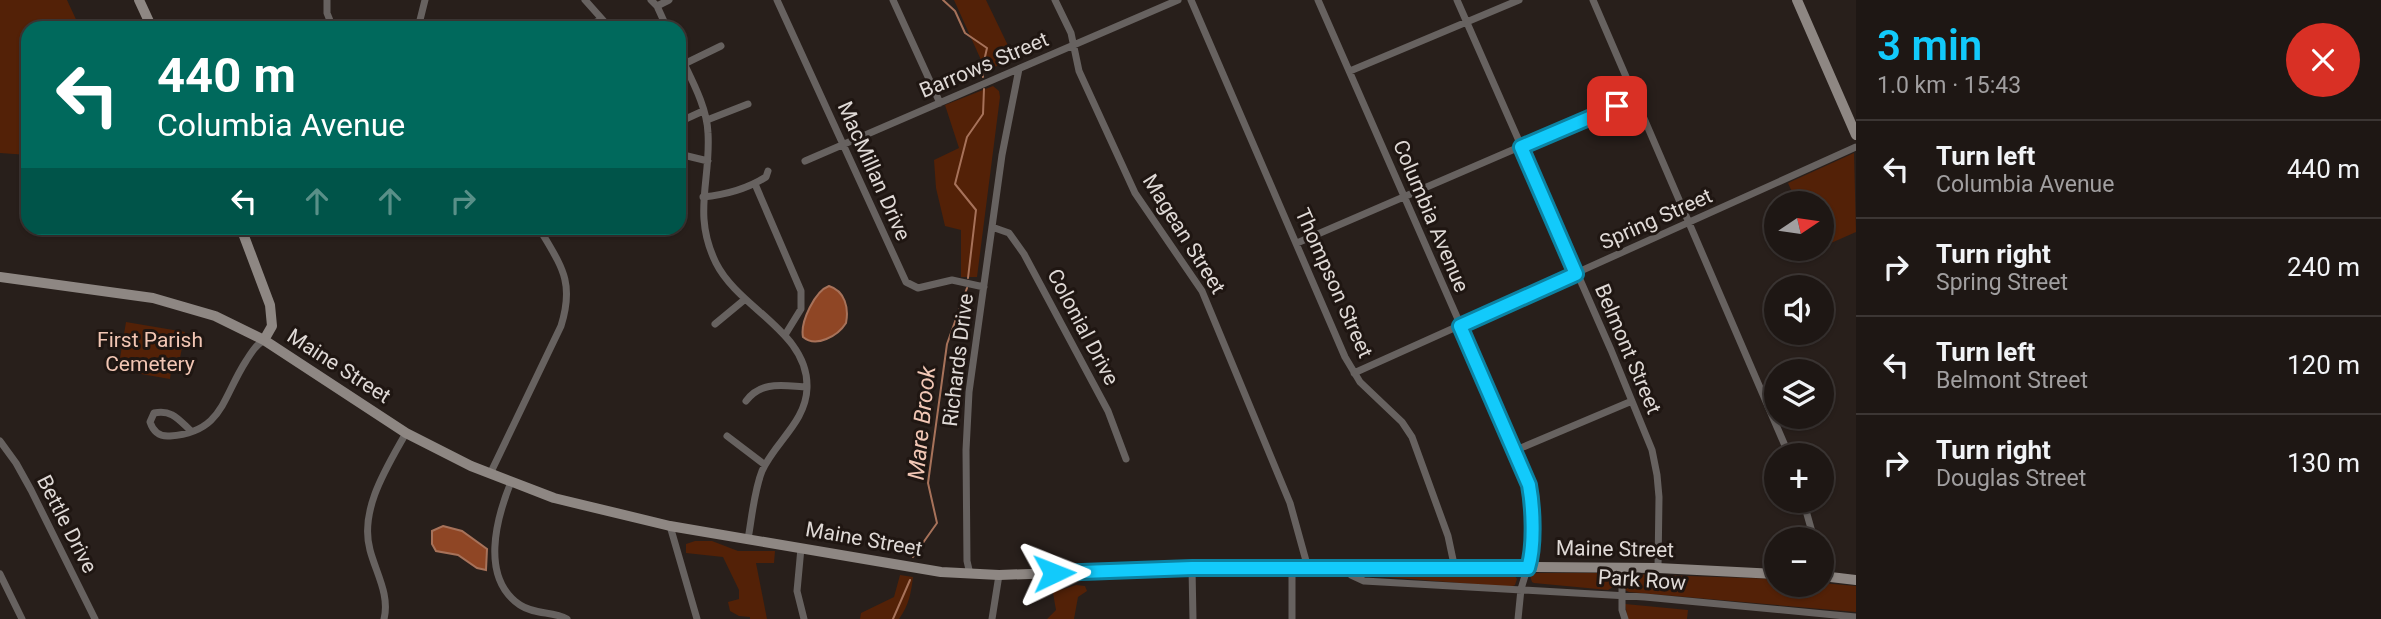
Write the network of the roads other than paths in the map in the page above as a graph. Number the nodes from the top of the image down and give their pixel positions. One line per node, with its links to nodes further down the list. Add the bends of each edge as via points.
1 (139, 0): 18 (street)
2 (327, 0): 19 (street)
3 (425, 0): 20 (street)
4 (584, 0): 17 (street)
5 (668, 0): 16 (street)
6 (777, 0): 36 (street, MacMillan Drive)
7 (893, 0): 30 (street)
8 (1055, 0): 23 (street, Magean Street)
9 (1178, 0): 23 (street, Barrows Street)
10 (1191, 0): 50 (street, Thompson Street)
11 (1318, 0): 28 (street, Columbia Avenue)
12 (1457, 0): 22 (street, Belmont Street)
13 (1520, 0): 22 (street)
14 (1593, 0): 29 (street)
15 (1797, 0): 35 (street)
16 (654, 3): 21 (street)
17 (601, 20)
18 (149, 21)
19 (330, 21)
20 (420, 21)
21 (663, 21)
22 (1466, 23): 28 (street); 38 (street, Belmont Street)
23 (1073, 45): 27 (street, Barrows Street); 79 (street, Magean Street, via 1080,71 1135,193 1202,291 1290,503)
24 (721, 46): 25 (street)
25 (686, 63)
26 (686, 69): 32 (street)
27 (1018, 69): 30 (street, Barrows Street); 47 (street, Richards Drive)
28 (1350, 71): 45 (street, Columbia Avenue)
29 (1635, 97): 38 (street); 46 (street)
30 (940, 103): 36 (street, Barrows Street)
31 (748, 104): 34 (street)
32 (703, 111): 33 (street); 34 (street)
33 (686, 118)
34 (707, 120): 40 (street)
35 (1856, 135)
36 (842, 145): 41 (street, Barrows Street); 53 (street, MacMillan Drive, via 906,282 918,288 952,280)
37 (1856, 146): 46 (street, Spring Street)
38 (1521, 147): 45 (street); 51 (street, Belmont Street)
39 (686, 155): 40 (street)
40 (708, 160): 44 (street)
41 (805, 162)
42 (768, 171): 43 (street)
43 (755, 184): 44 (street); 57 (street, via 801,291 801,309)
44 (703, 197): 54 (street, via 711,251 726,280)
45 (1404, 197): 50 (street); 56 (street, Columbia Avenue)
46 (1690, 223): 51 (street, Spring Street); 66 (street)
47 (992, 227): 53 (street, Richards Drive); 69 (street, Colonial Drive, via 1009,233 1024,254 1108,411)
48 (244, 235): 58 (street, via 270,304 272,326)
49 (544, 235): 71 (street, via 562,271 568,302 561,326)
50 (1297, 243): 59 (street, Thompson Street)
51 (1576, 274): 56 (street, Spring Street); 62 (street, Belmont Street)
52 (0, 277): 58 (street, Maine Street, via 169,302 215,316)
53 (984, 287): 86 (street, Richards Drive, via 967,411)
54 (744, 300): 55 (street); 57 (street)
55 (715, 324)
56 (1460, 326): 59 (street, Spring Street); 68 (street, Columbia Avenue)
57 (785, 335): 60 (street, via 800,356)
58 (264, 340): 63 (street, via 237,374 214,419); 64 (street, Maine Street)
59 (1354, 373): 83 (street, Thompson Street, via 1412,437 1448,536)
60 (807, 387): 61 (street, via 767,386); 70 (street, via 802,411)
61 (746, 401)
62 (1632, 401): 68 (street); 82 (street, Belmont Street, via 1657,475)
63 (191, 431): 63 (street, via 165,437 150,422 162,411)
64 (406, 433): 71 (street, Maine Street); 95 (street, via 368,519 369,550 385,597)
65 (727, 436): 70 (street)
66 (1784, 443)
67 (2, 446): 94 (street, Bettle Drive, via 31,490)
68 (1516, 450): 80 (street, Columbia Avenue, via 1531,498)
69 (1126, 459)
70 (765, 465): 74 (street)
71 (490, 474): 72 (street, Maine Street)
72 (511, 482): 73 (street, Maine Street, via 574,504); 96 (street, via 496,536 498,574 520,605)
73 (670, 526): 74 (street, Maine Street); 97 (street)
74 (748, 539): 75 (street, Maine Street)
75 (802, 548): 86 (street, Maine Street); 98 (street, via 797,591)
76 (1349, 567): 79 (street, Maine Street); 83 (street, Maine Street); 90 (street, Park Row, via 1351,575 1364,581)
77 (1192, 568): 78 (street, Maine Street); 87 (street, Maine Street); 100 (street)
78 (1292, 568): 79 (street, Maine Street); 101 (street)
79 (1308, 568)
80 (1528, 568): 81 (street, Maine Street); 83 (street, Maine Street); 90 (street, Columbia Avenue)
81 (1622, 568): 82 (street, Maine Street); 91 (street)
82 (1658, 568): 84 (street, Maine Street)
83 (1455, 569)
84 (1764, 573)
85 (0, 574): 93 (street)
86 (970, 574): 87 (street, Maine Street)
87 (999, 575): 99 (street)
88 (1834, 577): 89 (street)
89 (1856, 580)
90 (1521, 589): 91 (street, Park Row); 102 (street, Columbia Avenue)
91 (1621, 596): 92 (street, Park Row); 103 (street)
92 (1856, 617)
93 (22, 619)
94 (95, 619)
95 (384, 619)
96 (567, 619)
97 (697, 619)
98 (804, 619)
99 (992, 619)
100 (1193, 619)
101 (1292, 619)
102 (1518, 619)
103 (1625, 619)

